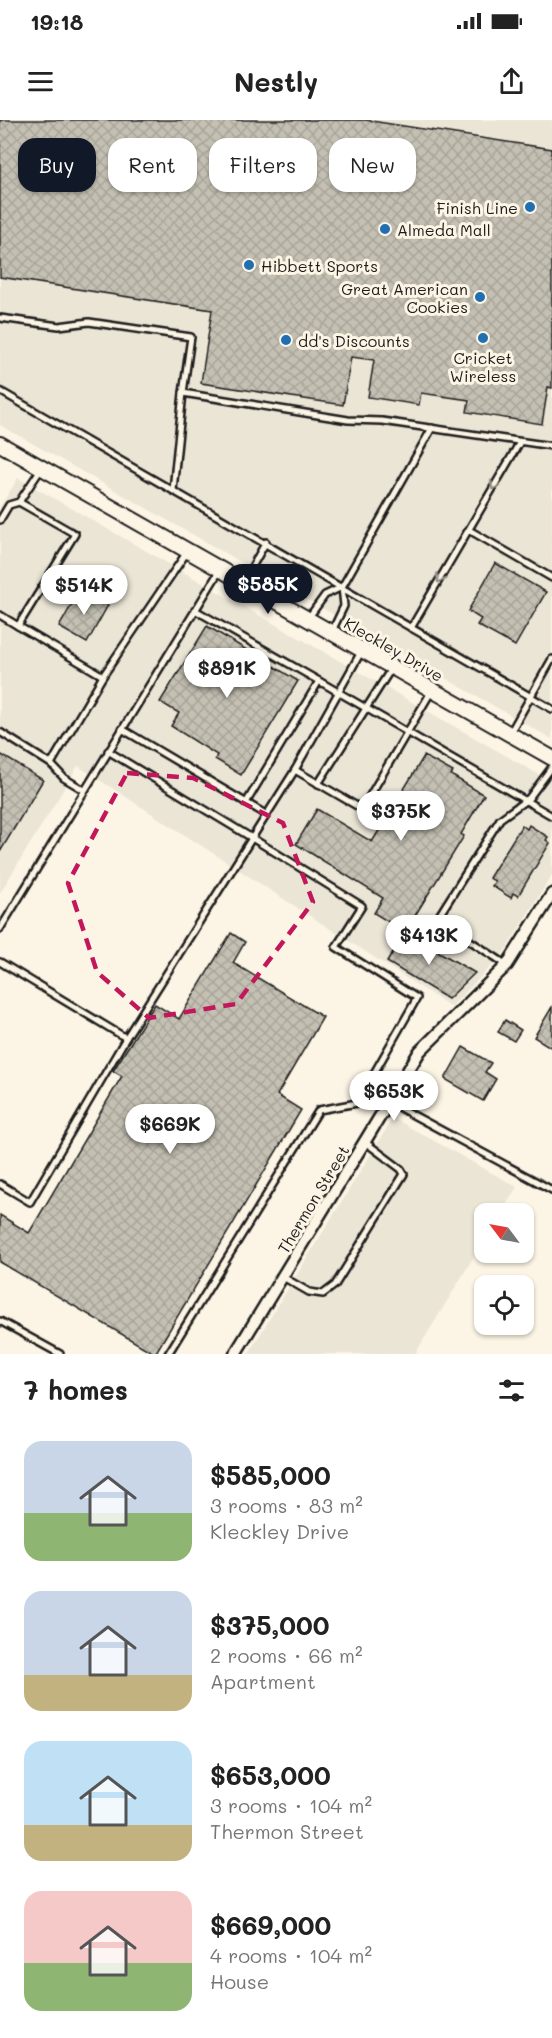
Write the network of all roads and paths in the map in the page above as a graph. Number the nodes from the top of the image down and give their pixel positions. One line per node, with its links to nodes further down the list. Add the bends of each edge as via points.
1 (0, 318): 3 (lane, via 58,326 89,321 191,337)
2 (0, 391): 9 (lane)
3 (183, 393): 4 (lane, via 348,420); 9 (lane)
4 (432, 428): 5 (lane); 18 (lane)
5 (520, 442): 6 (lane); 12 (lane, one-way to 12)
6 (552, 446)
7 (2, 449): 8 (street, Kleckley Drive)
8 (42, 468): 10 (lane); 14 (street, Kleckley Drive)
9 (173, 490): 13 (lane)
10 (19, 502): 11 (lane, via 9,506); 22 (lane, via 75,534)
11 (0, 520)
12 (469, 530): 16 (lane); 23 (lane, one-way to 23)
13 (266, 542): 17 (lane); 18 (lane)
14 (188, 551): 15 (street, Kleckley Drive); 28 (lane)
15 (220, 569): 17 (street, Kleckley Drive); 19 (lane)
16 (552, 578)
17 (243, 582): 21 (street, Kleckley Drive)
18 (342, 587): 21 (lane, via 325,595); 23 (lane); 24 (lane, via 344,606)
19 (195, 610): 29 (lane); 35 (lane)
20 (0, 615): 22 (lane)
21 (308, 619): 24 (street, Kleckley Drive)
22 (18, 626): 28 (lane)
23 (411, 628): 32 (lane)
24 (331, 632): 25 (street, Kleckley Drive)
25 (362, 650): 27 (street, Kleckley Drive); 31 (lane)
26 (552, 659): 32 (lane)
27 (392, 667): 30 (street, Kleckley Drive); 33 (lane)
28 (103, 676): 41 (lane)
29 (319, 681): 31 (lane); 47 (lane)
30 (432, 690): 37 (lane); 38 (street, Kleckley Drive)
31 (339, 691): 33 (lane); 43 (lane)
32 (531, 697): 34 (lane); 38 (lane)
33 (366, 708): 37 (lane); 44 (lane)
34 (552, 709)
35 (122, 729): 39 (lane); 47 (lane)
36 (0, 732): 41 (lane)
37 (409, 732): 44 (lane, via 362,809); 46 (lane)
38 (510, 734): 40 (street, Kleckley Drive)
39 (108, 751): 45 (lane); 50 (lane)
40 (552, 758)
41 (51, 764): 45 (lane)
42 (552, 767): 46 (lane)
43 (295, 770): 44 (lane); 48 (lane)
44 (318, 784)
45 (84, 790): 52 (lane)
46 (527, 800): 49 (lane); 54 (lane, via 500,819 436,919)
47 (246, 803): 48 (lane)
48 (267, 815): 50 (lane)
49 (552, 816)
50 (252, 838): 55 (lane); 63 (lane, via 362,906 336,947 417,998 357,1103 319,1110)
51 (552, 894): 54 (street, Thermon Street)
52 (0, 929)
53 (0, 962): 55 (lane)
54 (507, 965): 56 (street, Thermon Street, via 420,1051)
55 (126, 1038): 58 (lane, via 30,1202)
56 (389, 1102): 57 (street, Thermon Street); 59 (lane)
57 (365, 1142): 60 (street, Thermon Street); 60 (lane, via 404,1174 335,1285 323,1294 309,1292)
58 (0, 1184)
59 (552, 1190)
60 (283, 1277): 64 (street, Thermon Street)
61 (0, 1321): 62 (lane)
62 (60, 1354)
63 (168, 1354)
64 (236, 1354)

